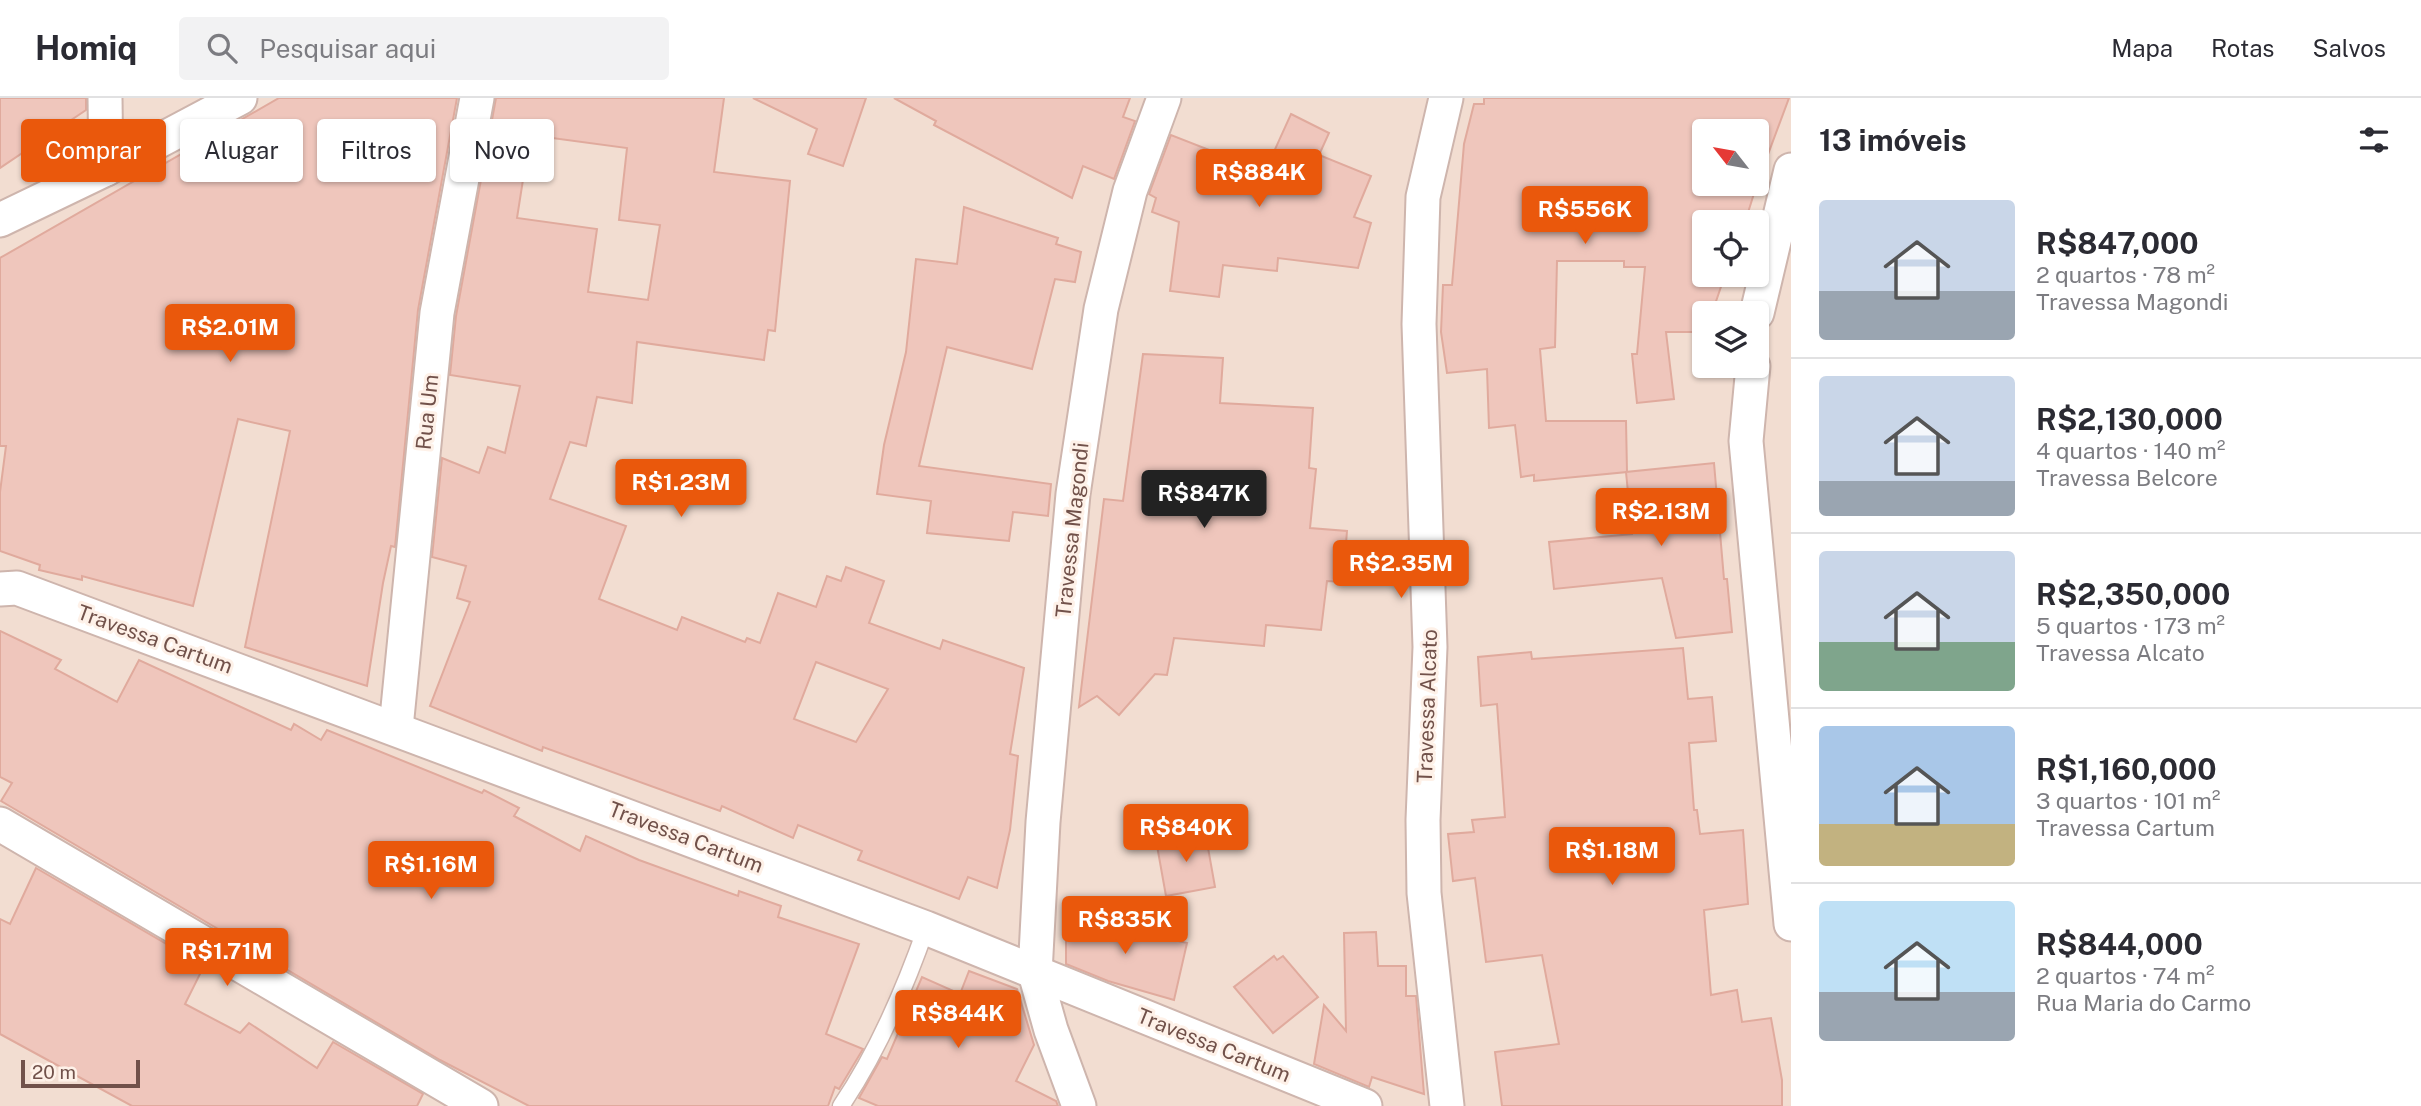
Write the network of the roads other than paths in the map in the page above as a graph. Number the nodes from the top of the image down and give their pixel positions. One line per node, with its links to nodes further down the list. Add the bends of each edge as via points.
1 (105, 98): 6 (street)
2 (240, 98): 7 (street)
3 (477, 98): 14 (street, Rua Um, via 437,313)
4 (1164, 98): 18 (street, Travessa Magondi, via 1130,191 1101,309 1073,494 1042,822)
5 (1446, 98): 23 (street, Travessa Alcato, via 1423,197 1419,324 1430,647 1424,893)
6 (105, 119)
7 (166, 137)
8 (1791, 170): 11 (street)
9 (79, 182): 10 (street)
10 (0, 220)
11 (1760, 301)
12 (1752, 378): 16 (street, via 1746,441)
13 (0, 589): 14 (street, Travessa Cartum, via 18,588)
14 (396, 728): 17 (street, Travessa Cartum)
15 (0, 824): 19 (street)
16 (1791, 924)
17 (926, 928): 18 (street, Travessa Cartum); 20 (lane, via 855,1086)
18 (1035, 972): 21 (street, Travessa Magondi); 22 (street, Travessa Cartum)
19 (481, 1106)
20 (841, 1106)
21 (1079, 1106)
22 (1365, 1106)
23 (1447, 1106)

